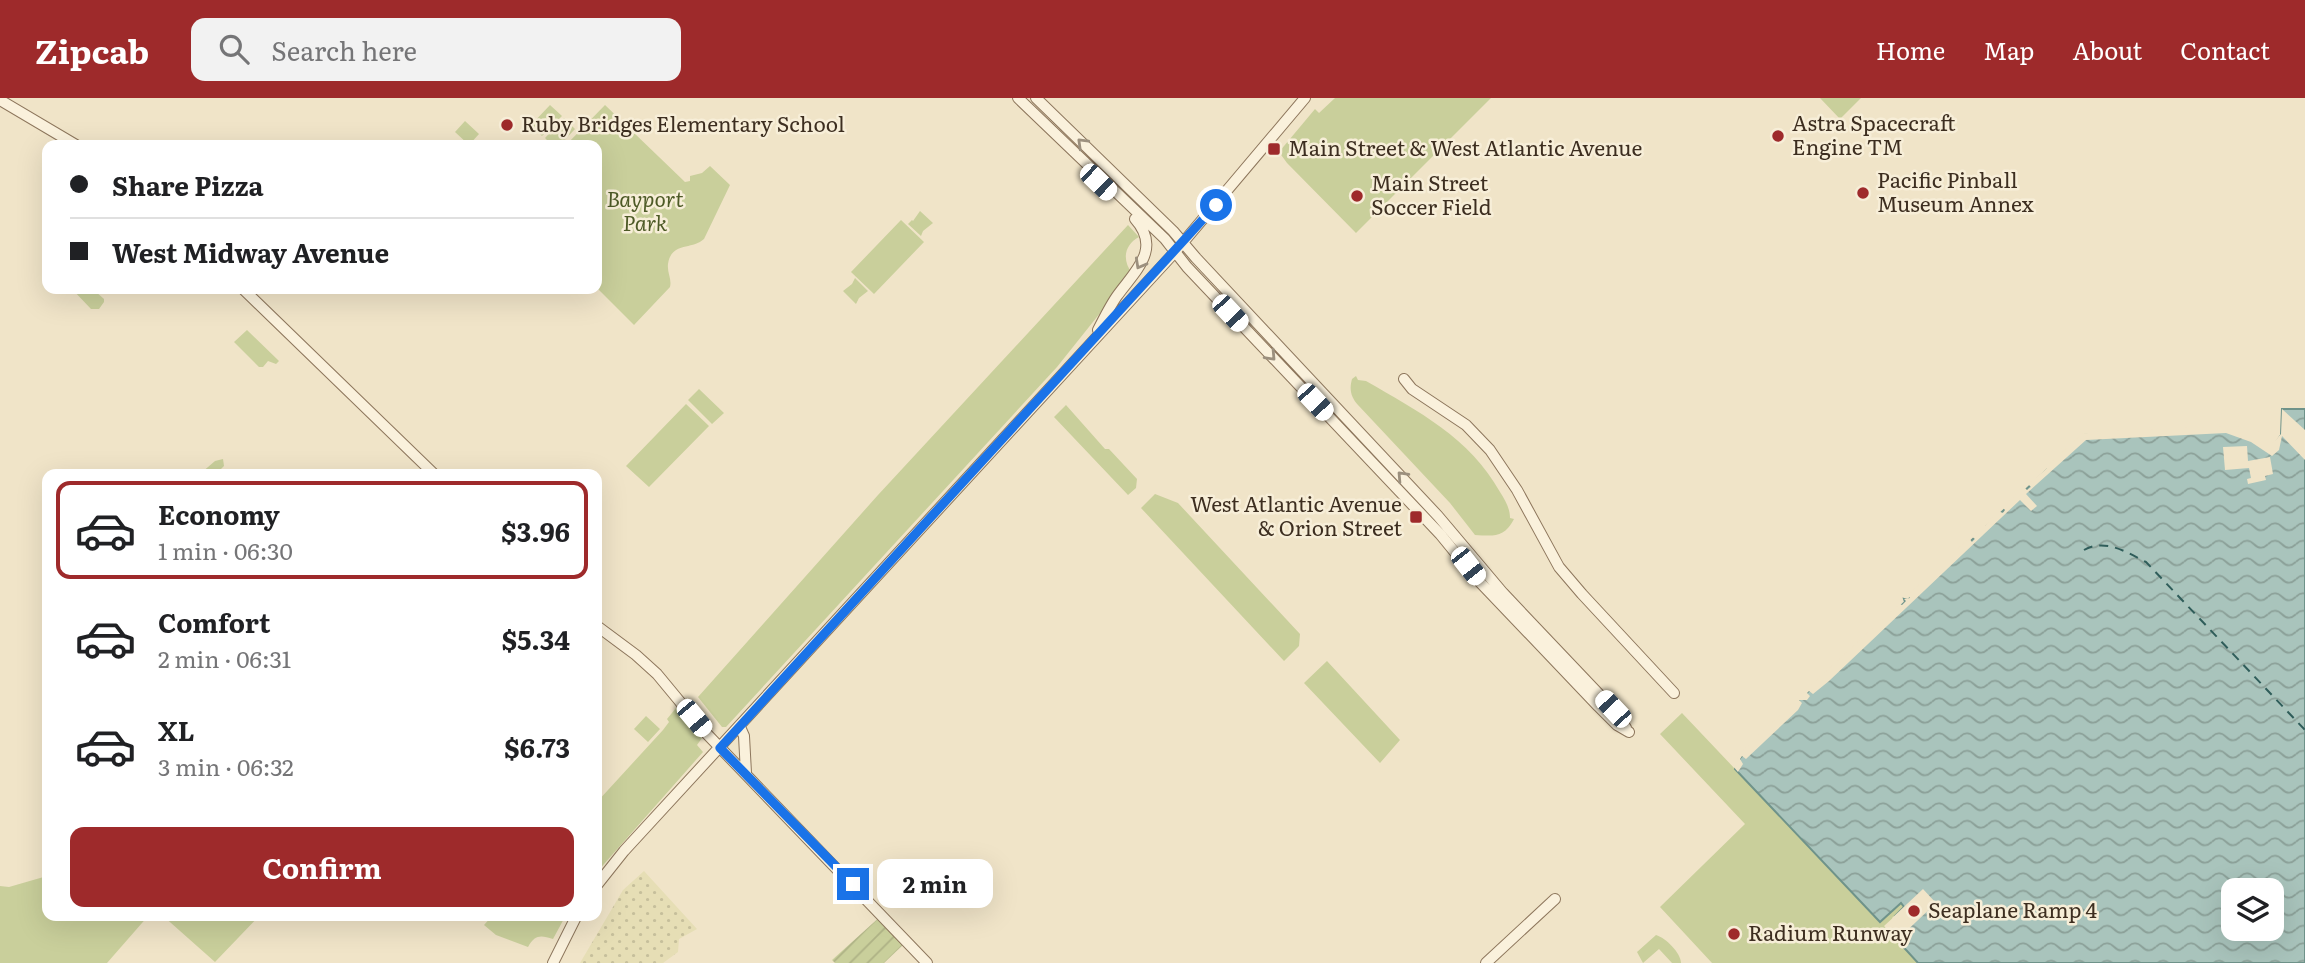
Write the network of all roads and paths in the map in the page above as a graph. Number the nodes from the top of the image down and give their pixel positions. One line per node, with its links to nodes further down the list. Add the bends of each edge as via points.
1 (1018, 98): 5 (street)
2 (1036, 98): 7 (street, one-way to 2)
3 (1305, 98): 7 (street)
4 (0, 100): 6 (street)
5 (1057, 135): 8 (street); 10 (street, one-way to 10, via 1058,144 1138,221 1145,235 1141,265)
6 (68, 140)
7 (1183, 243): 8 (street); 8 (street, one-way to 7, via 1476,578 1614,722 1629,732 1438,516)
8 (1175, 252): 10 (street)
9 (248, 294): 12 (street)
10 (1090, 343): 15 (street)
11 (1404, 379): 14 (street, via 1466,425 1490,450 1559,567)
12 (430, 469)
13 (602, 630): 16 (street, via 657,674)
14 (1674, 694)
15 (740, 727): 16 (street); 17 (street)
16 (720, 748): 17 (street); 18 (street)
17 (746, 772): 22 (street)
18 (602, 879)
19 (1555, 899): 23 (street)
20 (574, 921): 21 (street)
21 (553, 963)
22 (927, 963)
23 (1486, 963)

